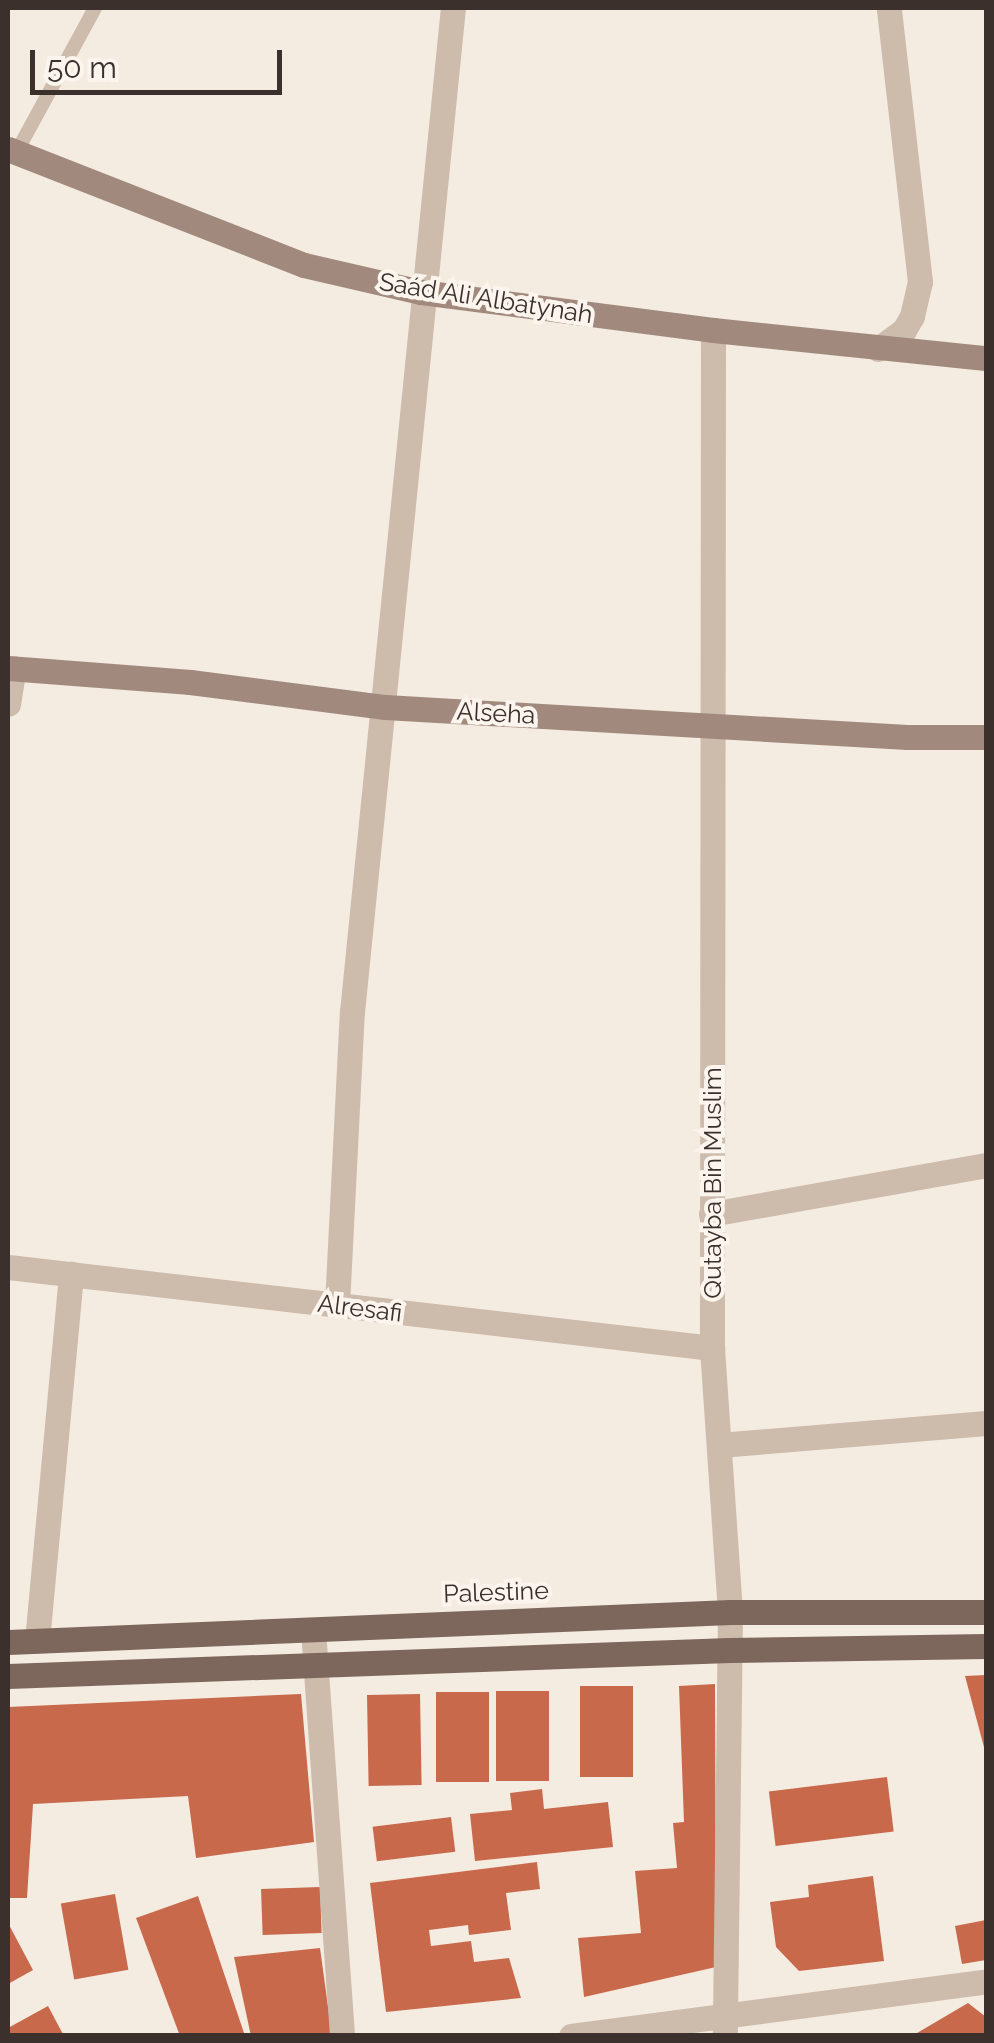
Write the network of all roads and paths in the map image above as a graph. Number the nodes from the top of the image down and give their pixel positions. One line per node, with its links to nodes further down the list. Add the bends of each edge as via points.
1 (94, 8): 4 (lane)
2 (453, 8): 5 (street)
3 (889, 8): 7 (street, via 920,282 904,330)
4 (12, 151): 5 (main road, Saád Ali Albatynah, via 304,265)
5 (421, 292): 6 (main road, Saád Ali Albatynah); 11 (street)
6 (713, 330): 7 (main road, Saád Ali Albatynah); 12 (street, Qutayba Bin Muslim)
7 (878, 349): 8 (main road, Saád Ali Albatynah)
8 (986, 358)
9 (11, 668): 10 (street); 11 (main road, Alseha)
10 (8, 704)
11 (385, 707): 12 (main road, Alseha); 18 (street, via 352,1012)
12 (711, 726): 13 (main road, Alseha); 15 (street, Qutayba Bin Muslim)
13 (986, 737)
14 (986, 1165): 15 (street)
15 (711, 1214): 19 (street, Qutayba Bin Muslim)
16 (8, 1267): 17 (street, Alresafi)
17 (71, 1274): 18 (street, Alresafi); 27 (street)
18 (336, 1305): 19 (street, Alresafi)
19 (712, 1348): 21 (street, Qutayba Bin Muslim)
20 (986, 1423): 21 (street)
21 (719, 1445): 22 (street, Qutayba Bin Muslim)
22 (730, 1612): 23 (main road, Palestine); 24 (main road, Palestine); 29 (street, Qutayba Bin Muslim)
23 (986, 1612)
24 (549, 1620): 25 (main road, Palestine); 30 (main road)
25 (313, 1630): 27 (main road, Palestine); 31 (street)
26 (8, 1642): 27 (main road, Palestine)
27 (37, 1642)
28 (986, 1646): 29 (main road)
29 (730, 1650): 30 (main road); 34 (street, Qutayba Bin Muslim)
30 (551, 1658): 31 (main road)
31 (314, 1664): 32 (main road); 35 (street)
32 (8, 1676)
33 (986, 1981): 34 (street)
34 (724, 2025): 36 (street)
35 (342, 2036)
36 (570, 2036)

